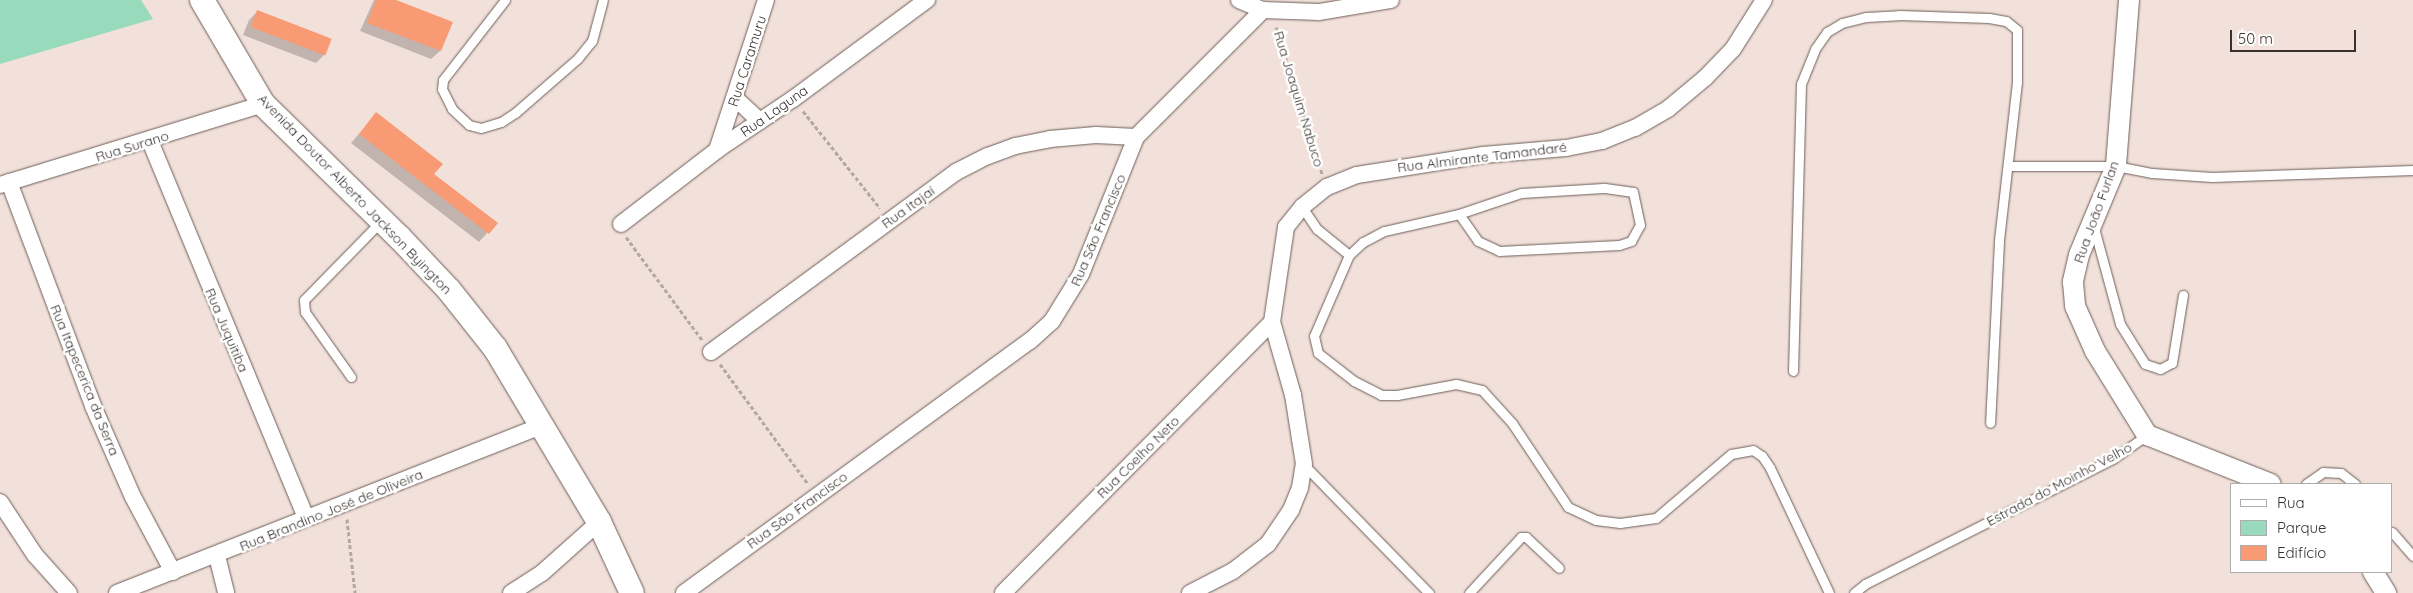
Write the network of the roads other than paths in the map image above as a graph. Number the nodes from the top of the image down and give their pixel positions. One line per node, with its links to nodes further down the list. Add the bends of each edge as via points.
1 (202, 0): 12 (main road, Avenida Doutor Alberto Jackson Byington)
2 (505, 0): 3 (lane, via 443,80 442,89 452,110 469,125 480,128 502,122 515,113 578,58 592,41)
3 (603, 0)
4 (766, 0): 11 (street, Rua Caramuru)
5 (927, 0): 13 (street, Rua Laguna)
6 (1239, 0): 10 (street)
7 (1392, 0): 10 (street, via 1356,8)
8 (1764, 0): 21 (street, Rua Almirante Tamandaré, via 1733,49 1705,78 1669,108 1635,128 1602,141 1566,148 1412,164 1358,175 1327,187)
9 (2129, 0): 18 (street, Rua João Furlan)
10 (1268, 11): 14 (street, Rua São Francisco)
11 (735, 98): 13 (street); 16 (street, Rua Caramuru)
12 (263, 104): 15 (street, Rua Surano); 23 (main road, Avenida Doutor Alberto Jackson Byington)
13 (760, 121): 16 (street, Rua Laguna)
14 (1136, 137): 29 (street, Rua Itajaí, via 1096,135 1015,146 956,172); 53 (street, Rua São Francisco, via 1081,274 1052,321 1030,341)
15 (150, 141): 20 (street, Rua Surano); 40 (street, Rua Juquitiba)
16 (717, 150): 25 (street, Rua Laguna)
17 (2008, 166): 18 (lane); 30 (lane, via 2018,52 2017,30 2006,21 1899,14 1842,23 1827,32 1806,64 1801,84); 32 (lane, via 1999,242)
18 (2116, 166): 19 (lane, via 2152,174 2212,178); 24 (street, Rua João Furlan)
19 (2413, 170)
20 (5, 184): 46 (street, Rua Itapecerica da Serra, via 92,406 133,497)
21 (1302, 207): 26 (lane, via 1316,229); 28 (street, Rua Almirante Tamandaré, via 1286,227)
22 (1459, 214): 22 (lane, via 1478,241 1499,251 1619,245 1631,241 1640,224 1633,192 1624,189 1521,193); 26 (lane, via 1384,232 1363,242)
23 (382, 220): 31 (lane, via 306,294 304,300 305,312); 33 (main road, Avenida Doutor Alberto Jackson Byington, via 473,318)
24 (2092, 222): 27 (lane, via 2120,324 2144,364 2160,369 2172,363); 34 (street, Rua João Furlan, via 2073,282 2075,306 2095,351)
25 (621, 224)
26 (1349, 256): 58 (lane, via 1313,343 1318,352 1354,381 1381,394 1418,392 1456,384 1482,390 1512,423 1568,507 1596,520 1620,523 1656,518 1731,454 1753,450 1770,468)
27 (2183, 294)
28 (1272, 322): 35 (street, Rua Almirante Tamandaré, via 1293,396); 54 (street, Rua Coelho Neto)
29 (711, 352)
30 (1793, 371)
31 (351, 377)
32 (1990, 423)
33 (544, 426): 40 (street, Rua Brandino José de Oliveira); 41 (main road, Avenida Doutor Alberto Jackson Byington)
34 (2147, 435): 36 (street, Estrada do Moinho Velho); 59 (lane, Estrada do Moinho Velho, via 2114,458 1865,584)
35 (1304, 464): 55 (street, Rua Almirante Tamandaré, via 1292,510 1268,544 1233,571); 56 (lane)
36 (2267, 483)
37 (2307, 483): 38 (lane, via 2323,472 2341,473)
38 (2354, 483)
39 (0, 502): 48 (street, via 35,555)
40 (306, 518): 43 (street, Rua Brandino José de Oliveira)
41 (598, 522): 51 (street, via 542,573); 52 (main road, Avenida Doutor Alberto Jackson Byington)
42 (2393, 533): 44 (lane)
43 (217, 556): 46 (street, Rua Brandino José de Oliveira); 50 (street)
44 (2413, 556)
45 (1559, 568): 57 (lane, via 1523,536)
46 (174, 572): 49 (street, Rua Brandino José de Oliveira)
47 (2374, 573): 60 (street)
48 (69, 593)
49 (117, 593)
50 (226, 593)
51 (511, 593)
52 (632, 593)
53 (684, 593)
54 (1003, 593)
55 (1190, 593)
56 (1430, 593)
57 (1469, 593)
58 (1829, 593)
59 (1854, 593)
60 (2386, 593)

